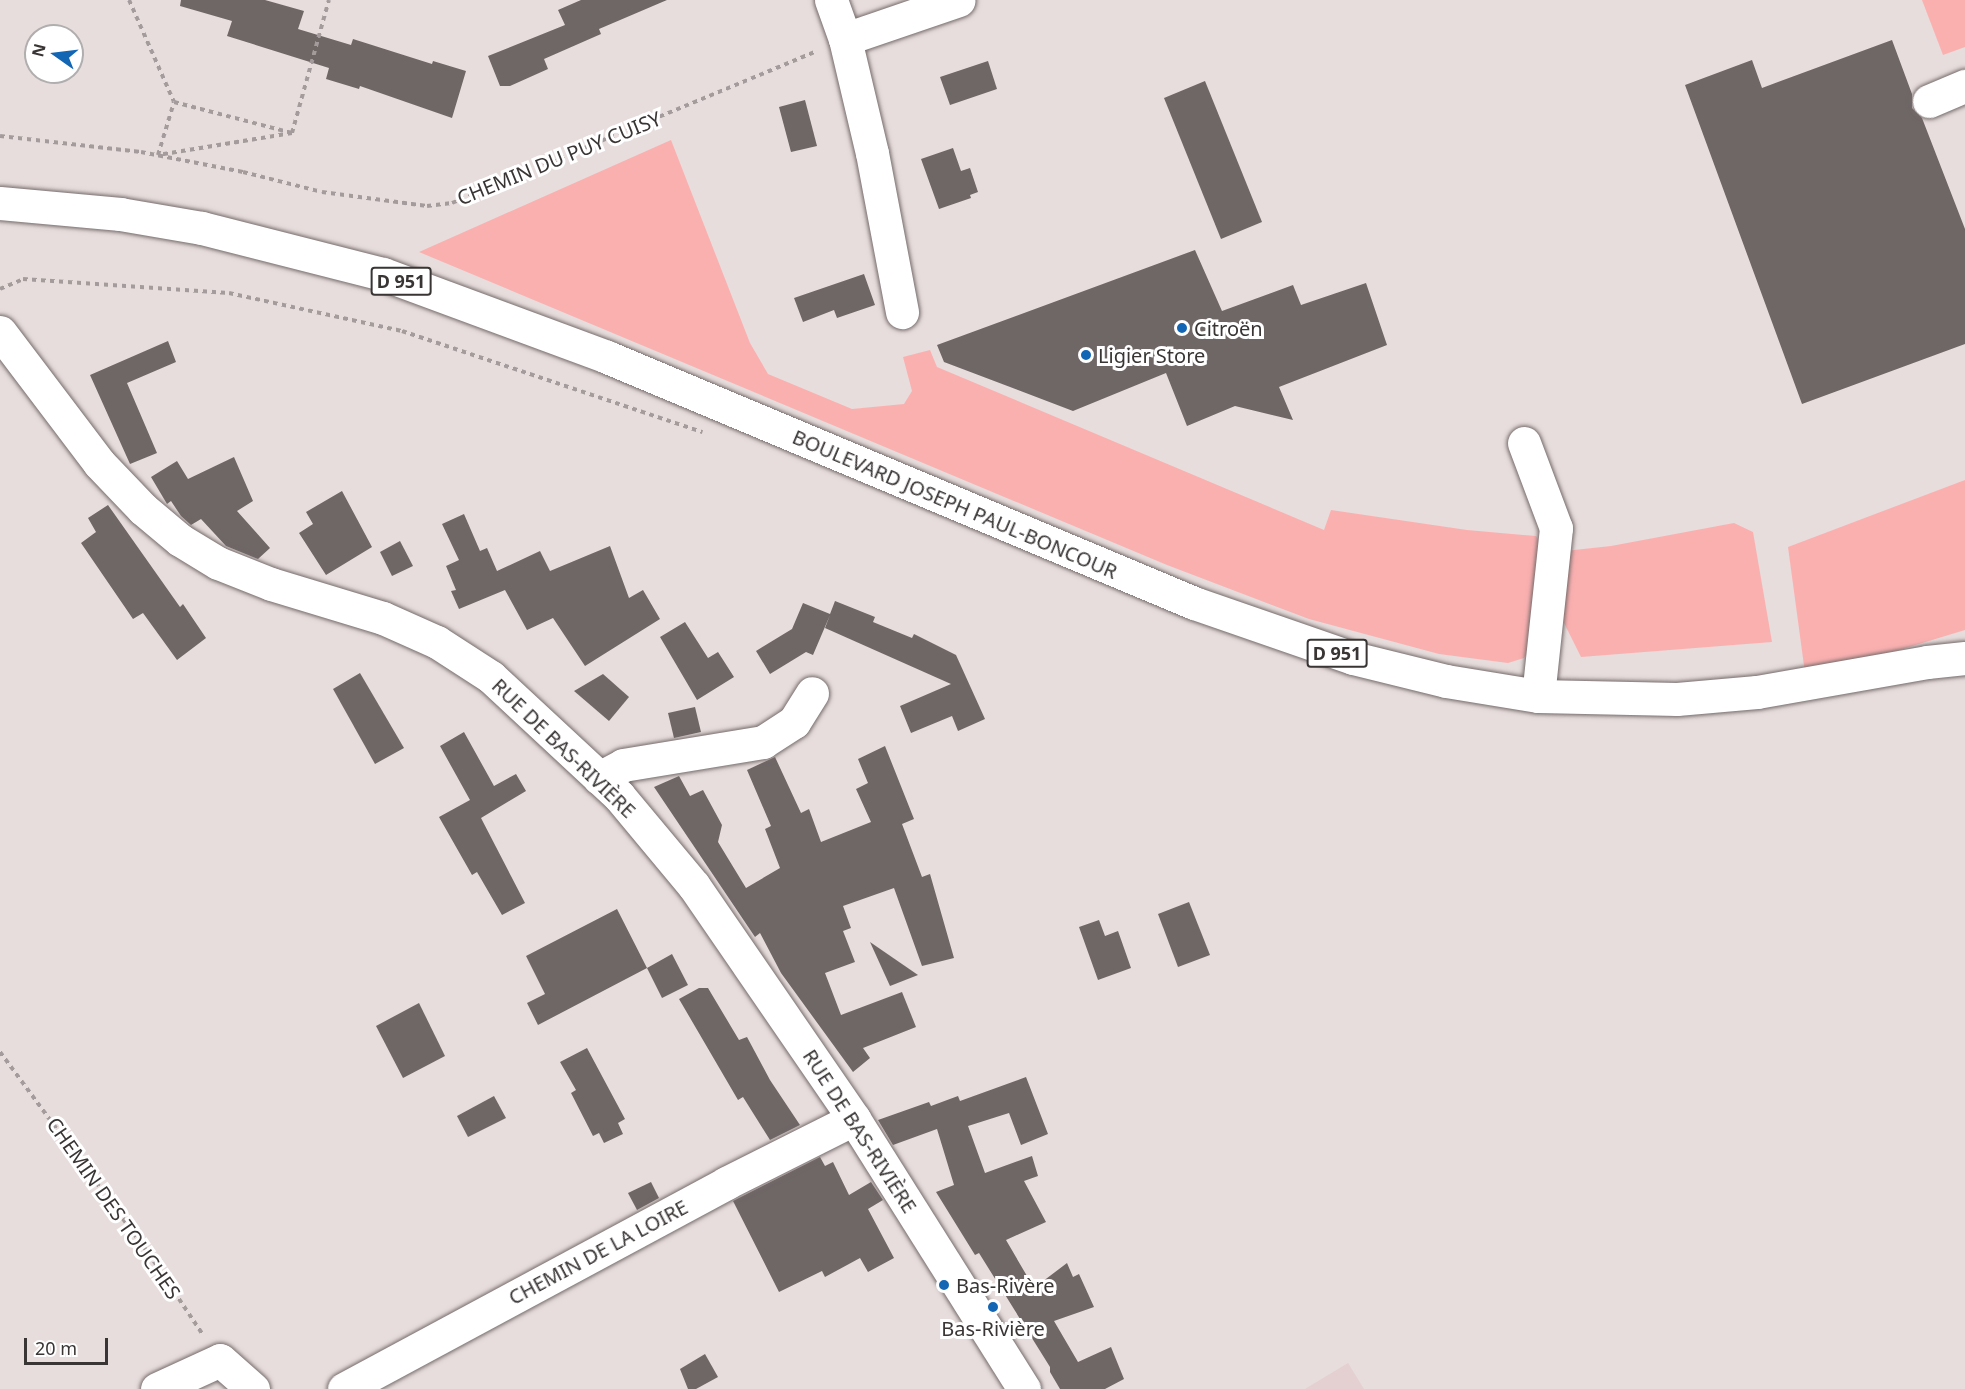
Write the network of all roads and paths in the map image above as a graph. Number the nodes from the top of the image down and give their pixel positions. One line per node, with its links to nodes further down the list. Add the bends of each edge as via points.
1 (129, 0): 8 (path)
2 (330, 0): 9 (path)
3 (831, 0): 5 (street)
4 (959, 0): 5 (street)
5 (845, 39): 11 (path, CHEMIN DU PUY CUISY, via 452,203 427,206 368,200); 14 (street, via 872,153)
6 (1965, 86): 7 (street)
7 (1929, 101)
8 (174, 102): 9 (path); 11 (path)
9 (292, 133): 11 (path)
10 (0, 136): 11 (path, CHEMIN DU PUY CUISY)
11 (158, 155)
12 (0, 203): 22 (street, BOULEVARD JOSEPH PAUL-BONCOUR / D 951, via 120,214 202,228 383,274 607,357 1194,603 1353,658 1446,681)
13 (0, 289): 16 (path, via 23,279 229,293 402,331)
14 (902, 312)
15 (0, 332): 23 (street, RUE DE BAS-RIVIÈRE, via 99,463 180,540 218,563 271,584 383,618 437,642 491,677)
16 (713, 435)
17 (1524, 443): 22 (street, via 1556,528)
18 (1965, 645): 20 (street, BOULEVARD JOSEPH PAUL-BONCOUR / D 951)
19 (1965, 658): 20 (street, BOULEVARD JOSEPH PAUL-BONCOUR / D 951)
20 (1927, 662): 22 (street, BOULEVARD JOSEPH PAUL-BONCOUR / D 951, via 1757,692 1677,699)
21 (812, 693): 23 (street, via 794,722 763,742 623,765)
22 (1538, 696)
23 (599, 778): 25 (street, RUE DE BAS-RIVIÈRE, via 619,796 694,886)
24 (0, 1052): 26 (path, CHEMIN DES TOUCHES, via 149,1254)
25 (854, 1119): 29 (street, CHEMIN DE LA LOIRE, via 726,1183); 30 (street, RUE DE BAS-RIVIÈRE)
26 (220, 1360): 27 (street); 28 (street)
27 (157, 1389)
28 (253, 1389)
29 (344, 1389)
30 (1024, 1389)

